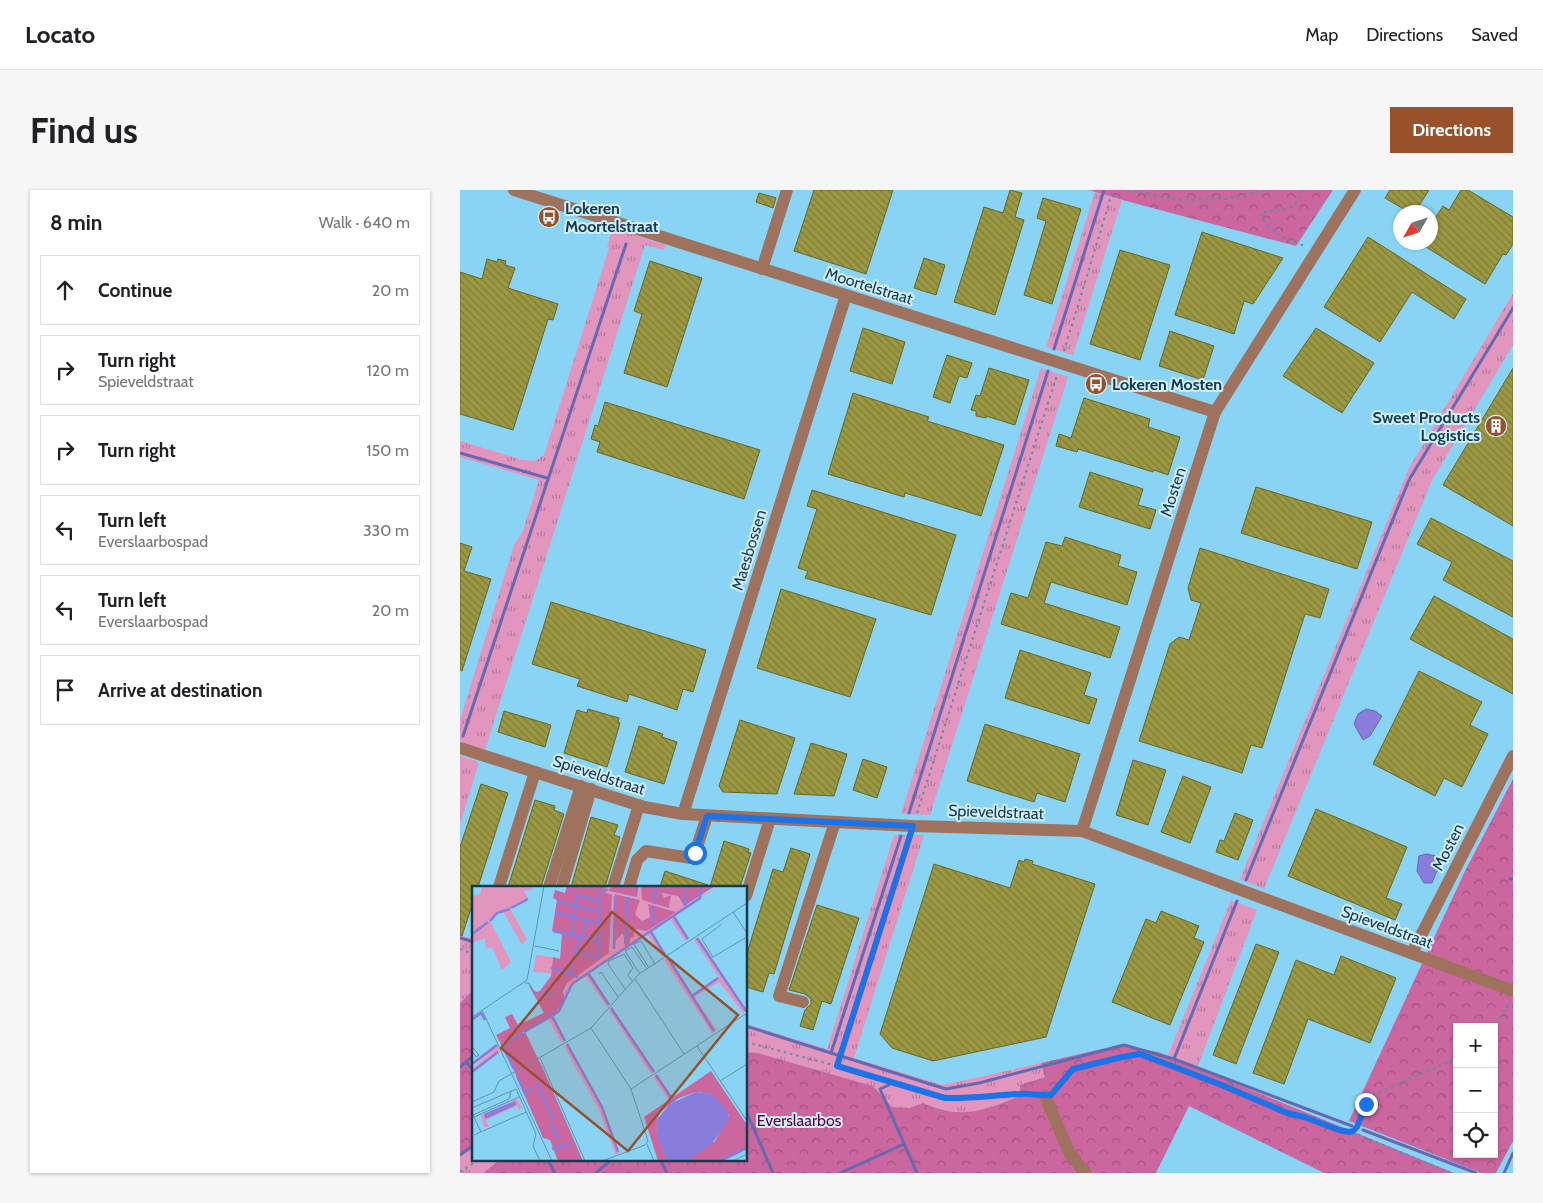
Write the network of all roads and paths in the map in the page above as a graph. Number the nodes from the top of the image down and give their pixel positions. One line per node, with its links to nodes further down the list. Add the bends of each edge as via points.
1 (514, 190): 9 (street, Moortelstraat)
2 (787, 190): 9 (street)
3 (1113, 190): 11 (path)
4 (1128, 190): 5 (path, via 1182,200 1225,198)
5 (1266, 190)
6 (1302, 190): 8 (path, via 1298,201 1291,207 1261,213 1263,221 1291,240)
7 (1355, 190): 8 (street, Mosten)
8 (1317, 250): 12 (street, Mosten)
9 (762, 269): 10 (street, Moortelstraat)
10 (846, 295): 11 (street, Moortelstraat); 18 (street, Maesbossen)
11 (1060, 362): 12 (street, Moortelstraat); 22 (path)
12 (1214, 412): 23 (street, Mosten)
13 (460, 748): 15 (street, Spieveldstraat)
14 (1513, 756): 32 (street, Mosten)
15 (536, 772): 16 (street, Spieveldstraat); 24 (street)
16 (586, 788): 17 (street, Spieveldstraat); 25 (street); 26 (street)
17 (639, 805): 18 (street, Spieveldstraat); 27 (street)
18 (683, 814): 19 (street, Spieveldstraat)
19 (707, 816): 20 (street, Spieveldstraat); 28 (street, via 691,858 646,851 637,860)
20 (770, 819): 21 (street, Spieveldstraat); 29 (street)
21 (835, 822): 22 (street, Spieveldstraat); 34 (street, via 779,996)
22 (913, 826): 23 (street, Spieveldstraat); 38 (path)
23 (1082, 831): 32 (street, Spieveldstraat)
24 (499, 886)
25 (550, 886)
26 (562, 886)
27 (613, 886)
28 (629, 886)
29 (748, 890)
30 (460, 949): 31 (path)
31 (472, 953)
32 (1412, 953): 33 (street, Spieveldstraat)
33 (1513, 993): 35 (path)
34 (803, 1002)
35 (1498, 1023)
36 (748, 1043): 38 (path)
37 (1453, 1060): 40 (path, via 1373,1095 1357,1127)
38 (837, 1066): 39 (path, via 945,1098 1023,1093)
39 (1045, 1096): 40 (path, via 1051,1095 1073,1069 1140,1054 1287,1113); 43 (street, via 1070,1154)
40 (1351, 1132): 44 (path)
41 (478, 1160): 42 (path)
42 (460, 1172)
43 (1086, 1173)
44 (1451, 1173)

